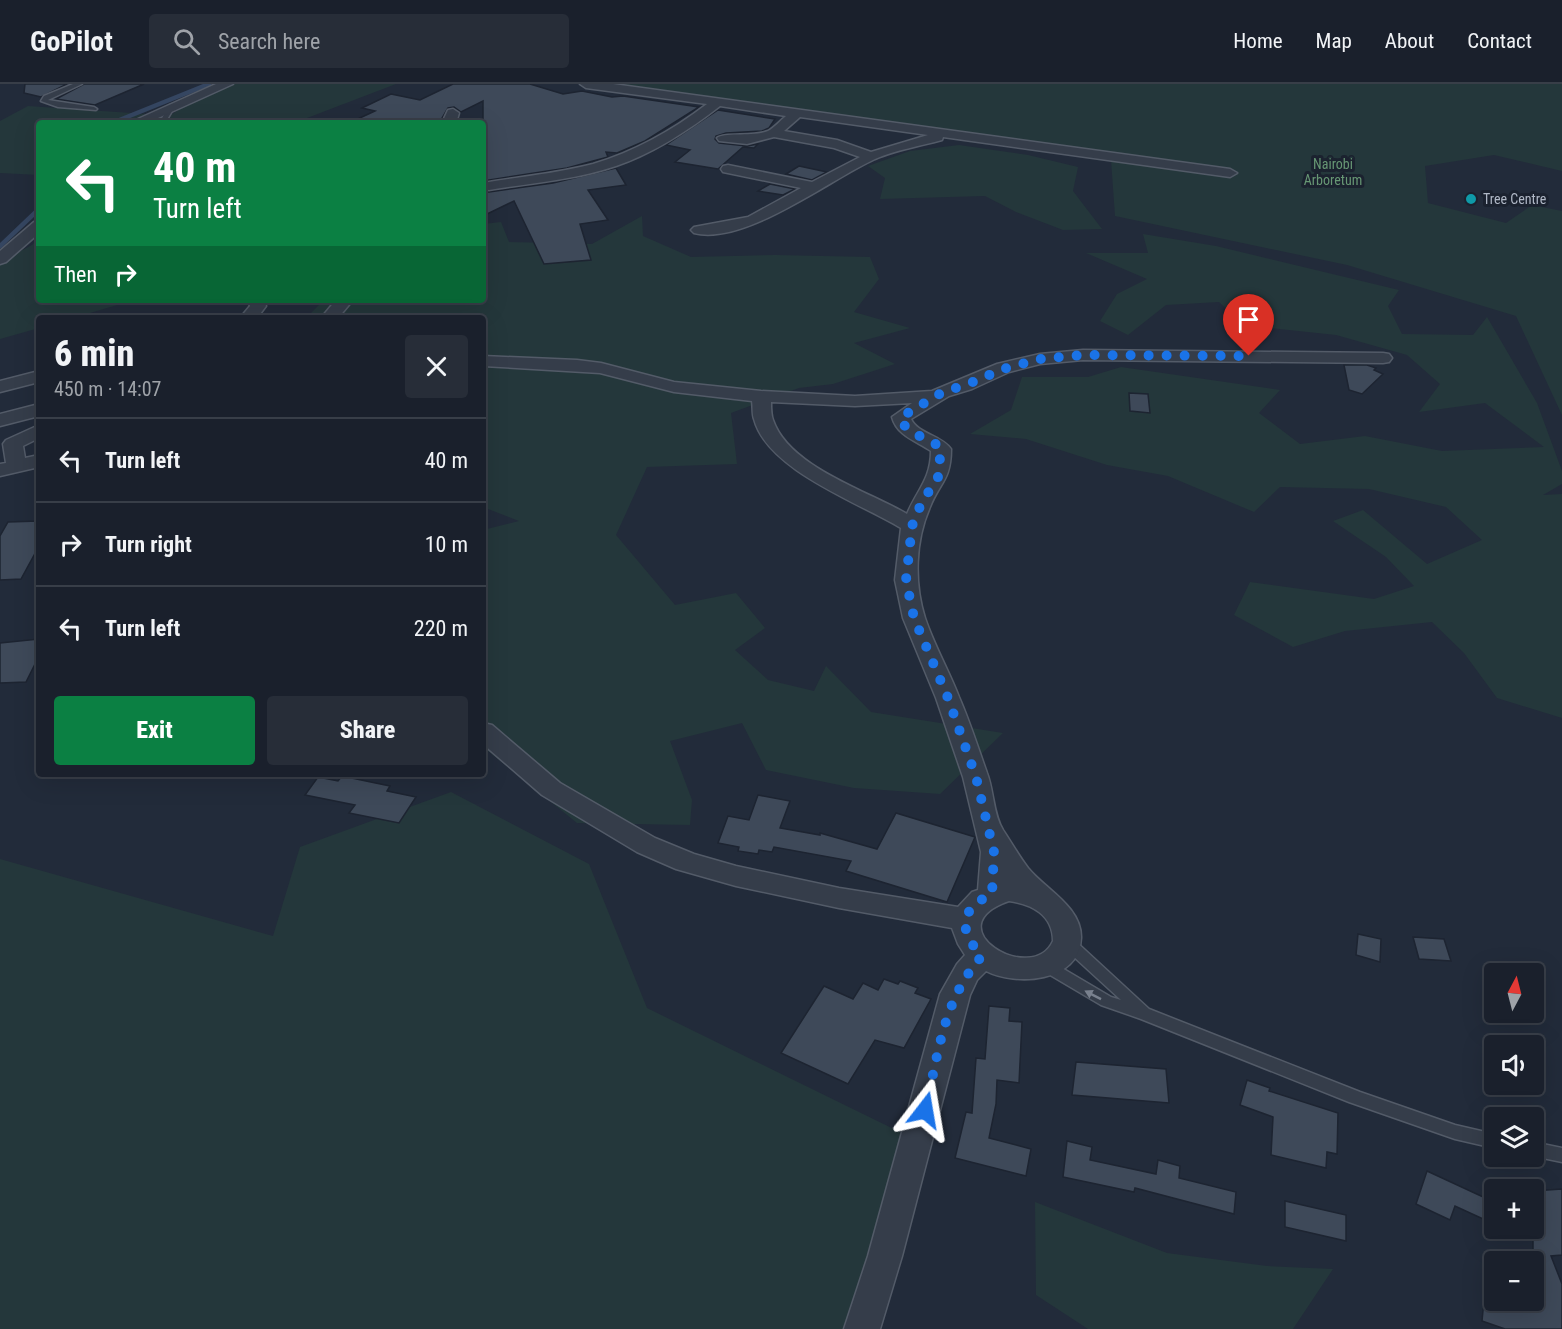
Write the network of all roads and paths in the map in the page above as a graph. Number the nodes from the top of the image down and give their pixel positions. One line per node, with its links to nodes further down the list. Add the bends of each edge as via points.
1 (80, 84): 6 (lane, via 44,101)
2 (227, 84): 5 (street)
3 (586, 84): 4 (street)
4 (718, 102): 7 (street); 16 (street, via 694,120 627,156 587,168)
5 (172, 106): 8 (street); 9 (lane)
6 (94, 109)
7 (797, 113): 10 (street); 11 (street)
8 (142, 120)
9 (164, 120)
10 (774, 133): 12 (street, via 747,140); 13 (street, via 837,144)
11 (946, 134): 13 (street); 15 (street)
12 (724, 138)
13 (871, 156): 17 (street)
14 (728, 169): 17 (street)
15 (1230, 173)
16 (486, 186)
17 (814, 187): 19 (street, via 753,220)
18 (36, 228): 20 (street)
19 (699, 230)
20 (0, 259)
21 (342, 303): 22 (street)
22 (332, 315)
23 (1383, 358): 27 (street, via 1083,355 1040,359)
24 (486, 361): 28 (street, via 577,364 674,387)
25 (34, 378): 26 (street)
26 (0, 387)
27 (943, 392): 28 (street, via 875,401); 34 (street, via 901,417 906,429 941,448 938,477)
28 (760, 396): 34 (street, via 762,423 775,443 799,466)
29 (36, 411): 30 (street)
30 (4, 417)
31 (36, 432): 33 (street, via 13,444)
32 (36, 462): 33 (street)
33 (8, 468)
34 (912, 526): 36 (street, via 906,580 914,618 948,698)
35 (486, 734): 39 (street, via 550,789 646,845 686,862 839,898)
36 (990, 830): 37 (street, via 994,852); 38 (street, via 1019,875)
37 (992, 894): 38 (street, via 1025,892); 39 (street, via 980,899)
38 (1041, 898): 40 (street, via 1066,924)
39 (965, 919): 41 (street, via 965,932)
40 (1067, 942): 42 (street, via 1063,951); 43 (lane)
41 (982, 956): 42 (street, via 1013,969); 47 (street, via 968,972 951,1005)
42 (1045, 965): 43 (lane, one-way to 42, via 1106,1002)
43 (1146, 1014): 44 (lane, via 1355,1097)
44 (1484, 1139)
45 (1544, 1151): 46 (lane)
46 (1562, 1155)
47 (862, 1329)

